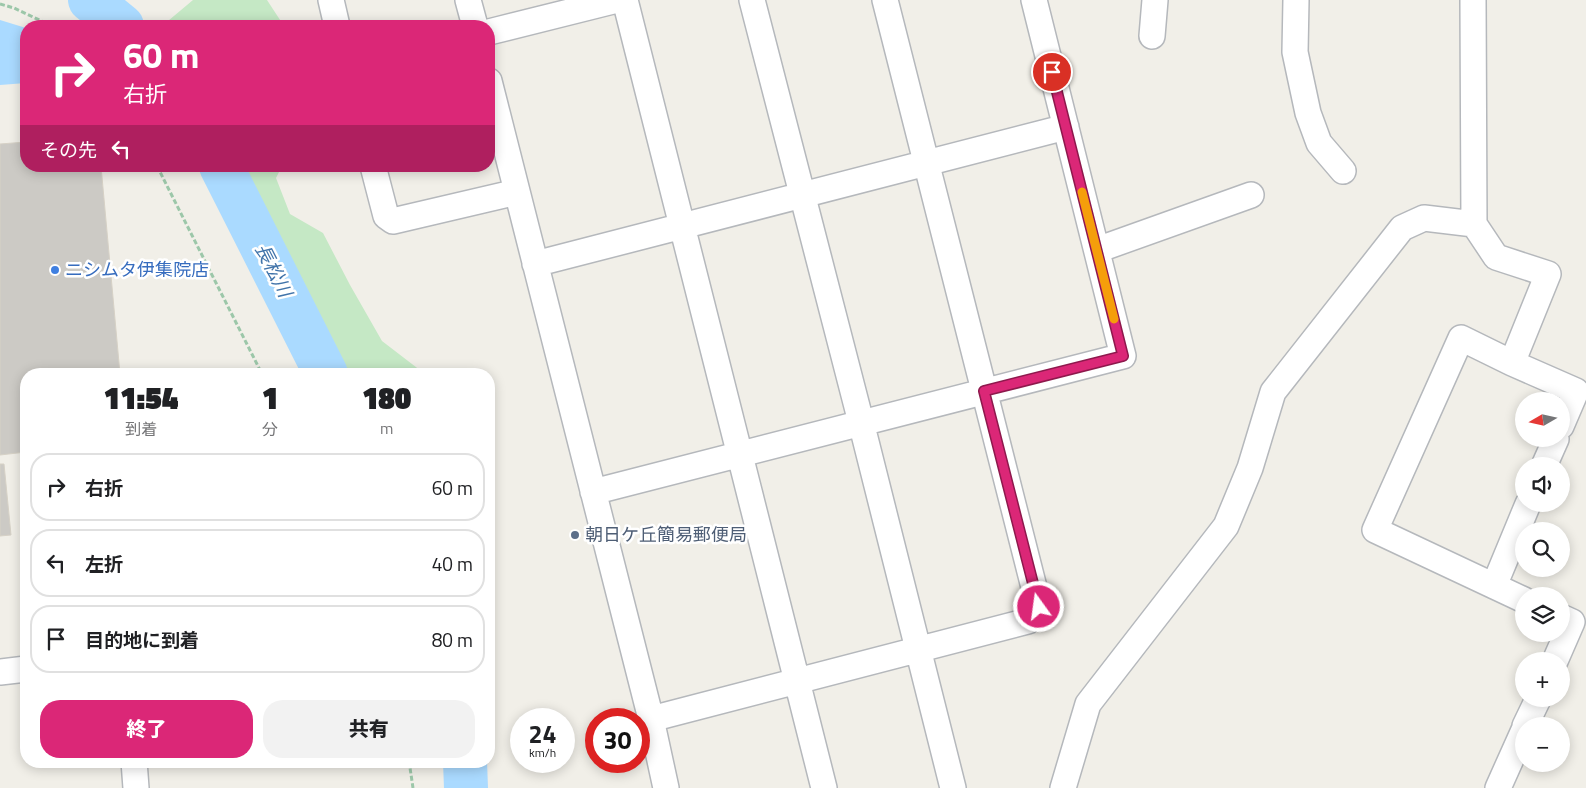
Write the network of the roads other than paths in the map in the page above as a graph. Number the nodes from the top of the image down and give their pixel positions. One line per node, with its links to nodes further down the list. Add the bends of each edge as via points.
1 (331, 0): 11 (street)
2 (468, 0): 12 (street)
3 (617, 0): 13 (street)
4 (625, 0): 24 (street)
5 (752, 0): 21 (street)
6 (885, 0): 17 (street)
7 (1034, 0): 16 (street)
8 (1155, 0): 14 (street)
9 (1296, 0): 18 (street, via 1295,52 1308,113 1319,143)
10 (1473, 0): 23 (street)
11 (336, 20)
12 (473, 20)
13 (495, 30)
14 (1152, 36)
15 (495, 105): 20 (street)
16 (1066, 127): 17 (street); 25 (street)
17 (926, 163): 21 (street); 28 (street)
18 (1343, 171)
19 (375, 172): 20 (street, via 386,216 394,221)
20 (517, 192): 26 (street)
21 (803, 194): 24 (street); 30 (street)
22 (1251, 195): 25 (street)
23 (1474, 224): 27 (street, via 1496,257 1548,274); 47 (street, via 1424,218 1402,228 1273,392 1250,468 1226,526 1088,704)
24 (682, 226): 26 (street); 31 (street)
25 (1097, 250): 28 (street, via 1123,356)
26 (535, 264): 32 (street)
27 (1512, 363): 29 (street, via 1576,391); 34 (street, via 1461,338 1375,530)
28 (984, 391): 30 (street); 36 (street, via 1039,607 1028,621)
29 (1570, 405)
30 (862, 422): 31 (street); 36 (street)
31 (740, 454): 32 (street); 39 (street)
32 (593, 492): 40 (street)
33 (1525, 512): 34 (street)
34 (1494, 586): 35 (street)
35 (1515, 596)
36 (918, 649): 39 (street); 46 (street)
37 (20, 670): 38 (street)
38 (0, 672)
39 (798, 680): 40 (street); 45 (street)
40 (651, 719): 44 (street)
41 (1515, 750): 48 (street)
42 (135, 768): 43 (street)
43 (136, 788)
44 (666, 788)
45 (824, 788)
46 (953, 788)
47 (1063, 788)
48 (1498, 788)

